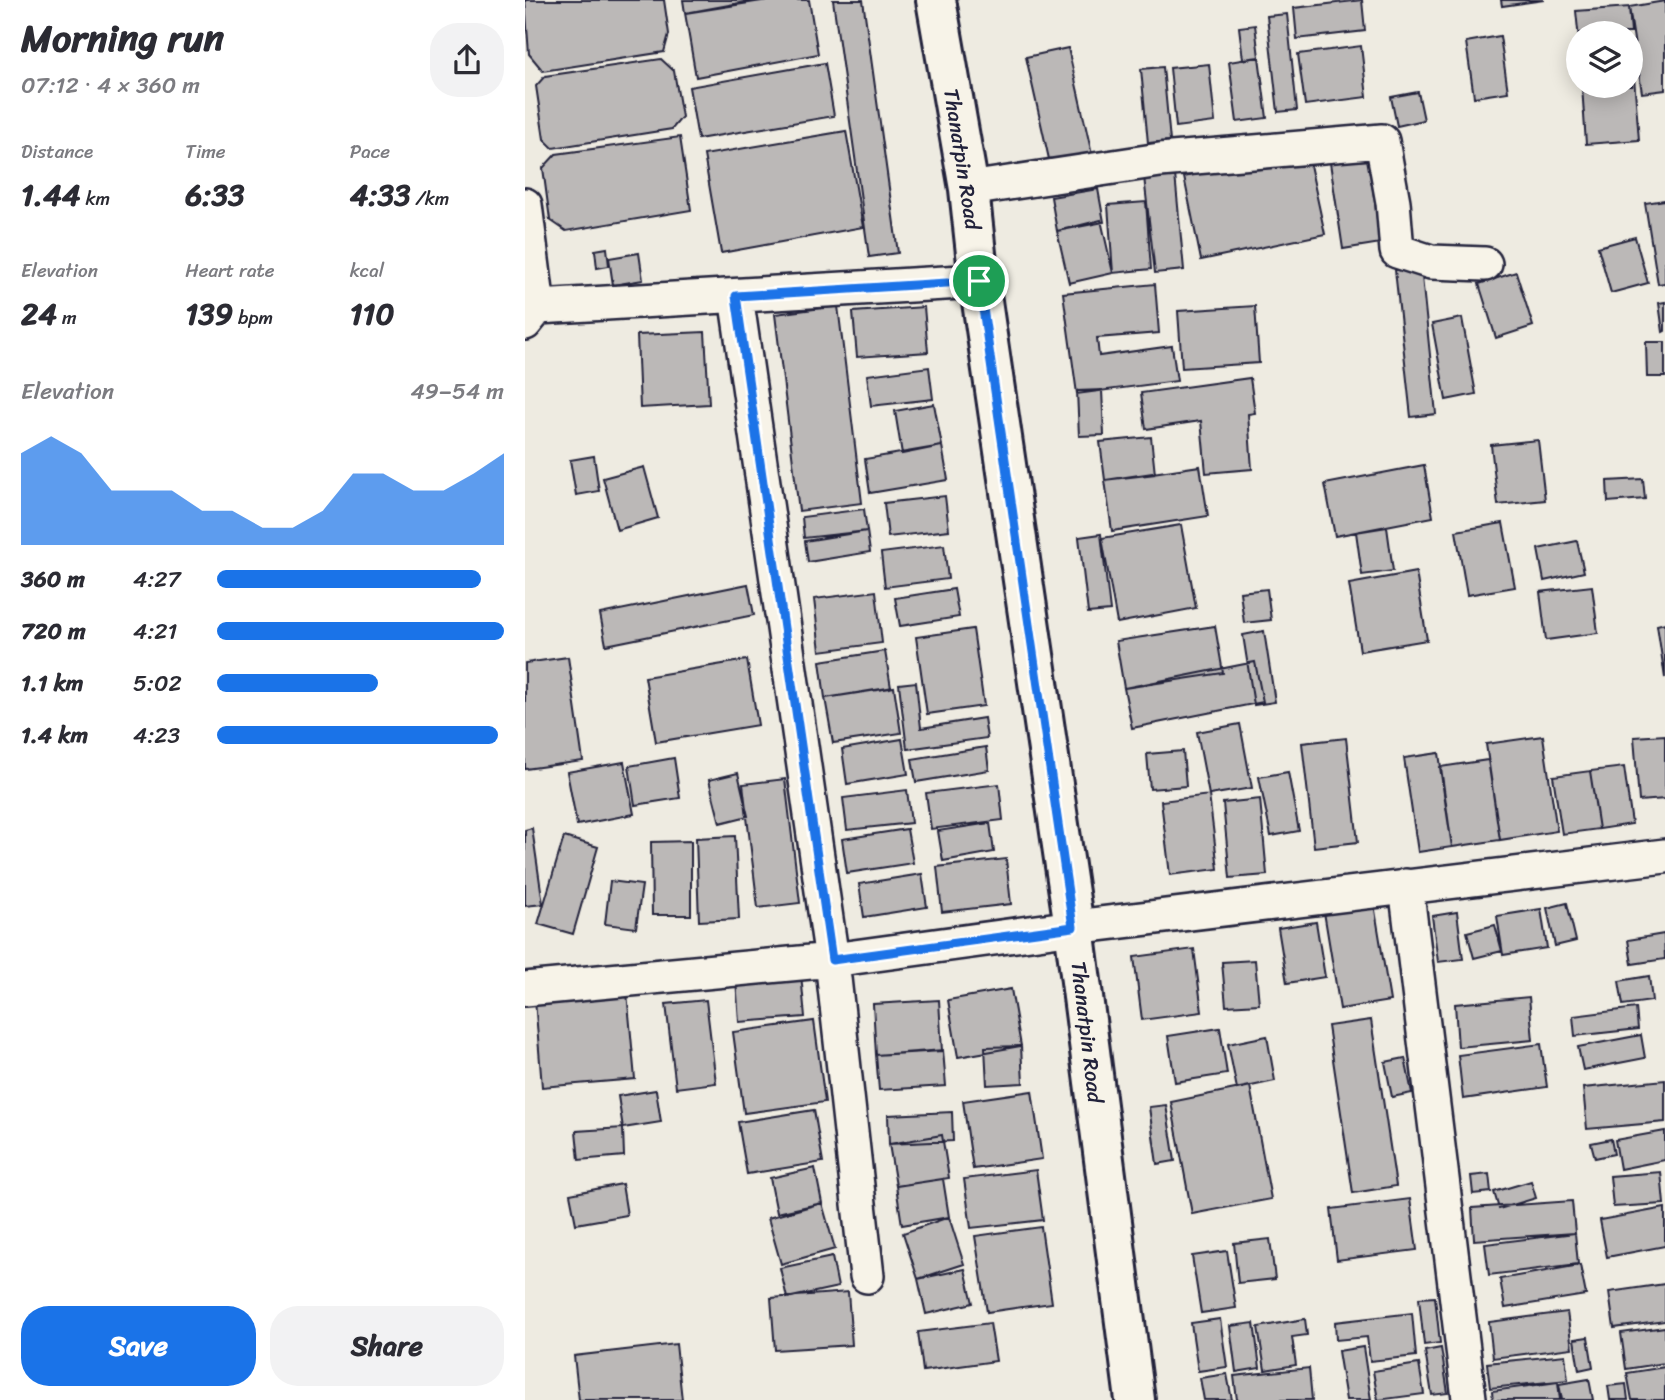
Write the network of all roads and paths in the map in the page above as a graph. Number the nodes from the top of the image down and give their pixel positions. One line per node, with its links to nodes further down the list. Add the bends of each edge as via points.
1 (936, 0): 2 (main road, Thanatpin Road)
2 (969, 189): 4 (street, via 1160,160 1382,141 1397,251 1431,262); 5 (main road, Thanatpin Road)
3 (525, 205): 7 (street)
4 (1485, 264)
5 (979, 281): 6 (street); 10 (main road, Thanatpin Road)
6 (736, 296): 7 (street); 11 (street)
7 (532, 315)
8 (1665, 856): 9 (street)
9 (1406, 886): 10 (street); 14 (street)
10 (1073, 927): 11 (street); 15 (main road, Thanatpin Road)
11 (832, 960): 12 (street); 13 (street)
12 (525, 989)
13 (867, 1276)
14 (1465, 1399)
15 (1135, 1400)

